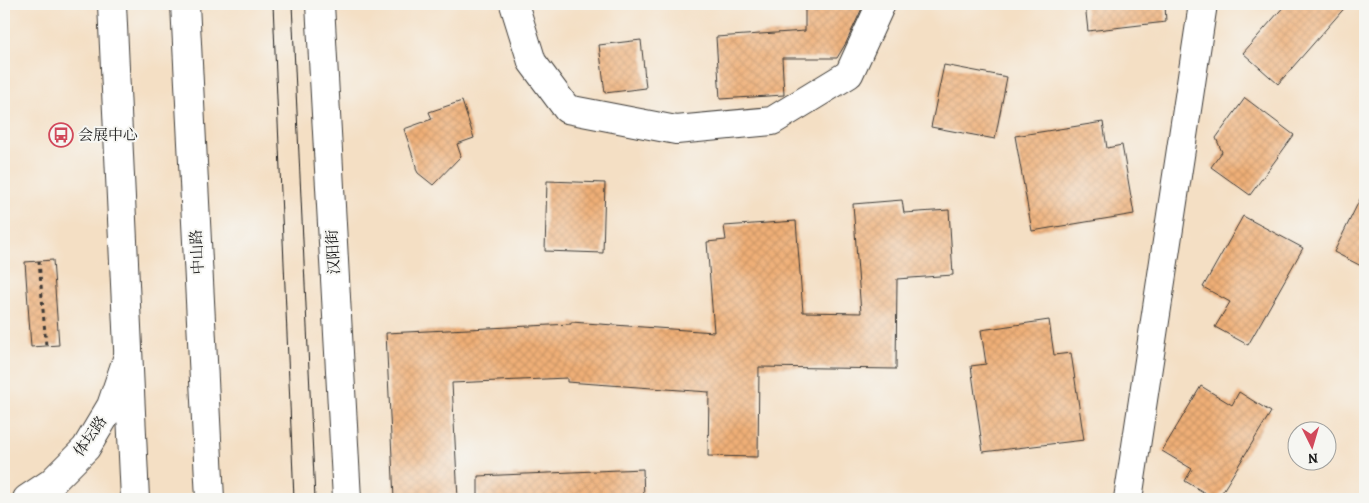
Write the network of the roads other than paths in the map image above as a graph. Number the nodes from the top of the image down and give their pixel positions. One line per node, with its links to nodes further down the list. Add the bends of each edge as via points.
1 (112, 4): 7 (main road)
2 (185, 4): 10 (main road, 中山路)
3 (320, 4): 11 (main road, 汉阳街)
4 (514, 4): 5 (main road, via 532,62 567,109 676,130 772,121 849,74)
5 (881, 4)
6 (1203, 4): 12 (main road)
7 (128, 356): 8 (main road, 体坛路, via 110,406 86,448 51,483); 9 (main road)
8 (27, 499)
9 (135, 499)
10 (210, 499)
11 (347, 499)
12 (1128, 499)

